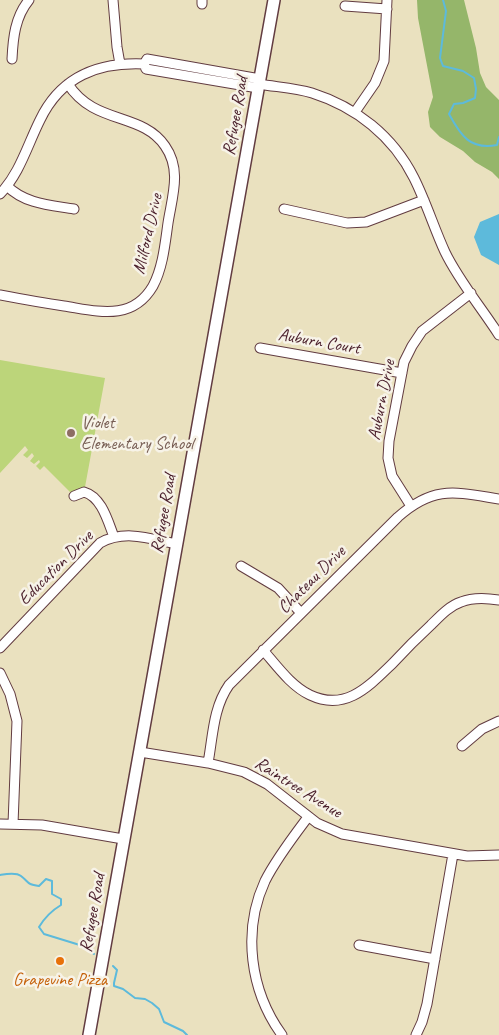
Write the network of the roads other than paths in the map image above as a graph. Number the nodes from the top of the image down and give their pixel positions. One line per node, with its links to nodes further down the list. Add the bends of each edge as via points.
1 (29, 0): 6 (street, via 18,19)
2 (113, 0): 7 (street)
3 (274, 0): 8 (main road, Refugee Road)
4 (387, 5): 5 (street); 10 (street, via 383,67)
5 (345, 6)
6 (12, 60)
7 (120, 64): 8 (street, via 144,64 146,69); 9 (street, via 90,71)
8 (259, 83): 10 (street, via 313,94); 25 (main road, Refugee Road)
9 (68, 84): 11 (street, via 45,110); 17 (street, Milford Drive, via 86,104 152,133 170,153 174,188 157,277 142,299 126,309 109,312 91,312)
10 (355, 112): 13 (street, via 379,130 397,150)
11 (7, 186): 12 (street); 14 (street, via 28,200)
12 (0, 194)
13 (424, 200): 15 (street, via 356,223); 16 (street, via 446,253)
14 (74, 209)
15 (284, 209)
16 (471, 293): 18 (street); 20 (street, Auburn Drive, via 422,331)
17 (0, 295)
18 (499, 335)
19 (260, 348): 20 (street, Auburn Court)
20 (402, 372): 23 (street, Auburn Drive, via 388,458 392,476)
21 (74, 496): 24 (street, via 84,492 92,496 104,512)
22 (499, 499): 23 (street, Chateau Drive, via 446,492 428,496)
23 (411, 506): 28 (street, Chateau Drive)
24 (114, 537): 25 (street, Education Drive, via 141,537); 29 (street, Education Drive, via 94,549)
25 (177, 544): 34 (main road, Refugee Road)
26 (241, 566): 28 (street, via 278,588)
27 (499, 600): 30 (street, via 479,598 454,605 370,686 346,698 327,700 310,695)
28 (301, 613): 30 (street, Chateau Drive)
29 (0, 648)
30 (263, 650): 35 (street, Chateau Drive, via 229,685 220,701)
31 (0, 673): 38 (street, via 17,721)
32 (499, 720): 33 (street)
33 (462, 746)
34 (140, 752): 35 (street, Raintree Avenue); 39 (main road, Refugee Road)
35 (208, 763): 36 (street, Raintree Avenue, via 259,779)
36 (308, 817): 40 (street, Raintree Avenue, via 342,834); 45 (street, via 266,880 252,923 256,976 271,1018)
37 (0, 824): 38 (street)
38 (13, 824): 39 (street, via 42,825)
39 (123, 839): 44 (main road, Refugee Road)
40 (453, 854): 41 (street, Raintree Avenue); 43 (street)
41 (499, 855)
42 (359, 945): 43 (street)
43 (434, 959): 46 (street, via 425,1013)
44 (89, 1035)
45 (282, 1035)
46 (416, 1035)

